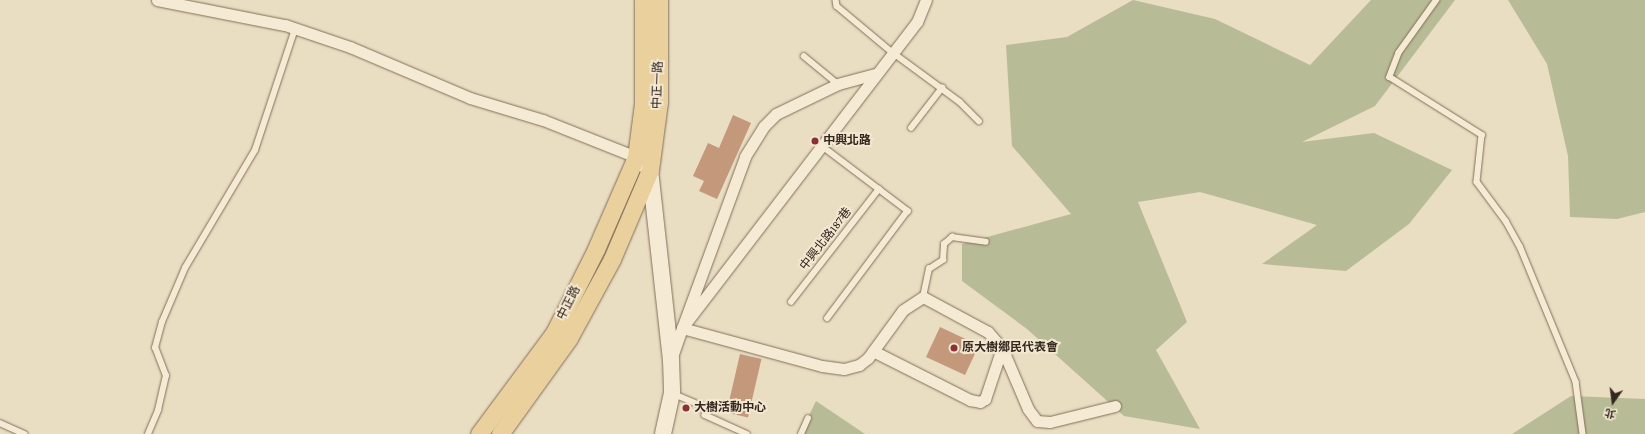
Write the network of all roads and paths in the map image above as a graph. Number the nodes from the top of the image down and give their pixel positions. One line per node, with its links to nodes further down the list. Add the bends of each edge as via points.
1 (157, 0): 7 (street)
2 (643, 0): 17 (main road, 中正一路, via 643,104)
3 (659, 0): 18 (main road, 中正一路, via 659,102)
4 (836, 0): 9 (lane, via 837,6)
5 (926, 0): 9 (street, via 917,22)
6 (1437, 0): 39 (lane, via 1399,52 1390,77 1482,135 1477,182 1506,221 1520,246 1576,382)
7 (175, 2): 8 (street)
8 (295, 29): 17 (street, via 350,47 470,98 543,120); 33 (lane, via 255,150 185,268 162,322 155,348 166,376 158,410)
9 (892, 52): 11 (street); 13 (lane)
10 (804, 56): 12 (lane)
11 (876, 74): 12 (street); 16 (street)
12 (838, 84): 24 (street, via 776,114 764,126 745,157)
13 (942, 88): 14 (lane); 15 (lane)
14 (979, 121)
15 (911, 128)
16 (822, 146): 19 (lane); 24 (street)
17 (636, 157): 18 (street); 34 (main road, 中正路, via 596,249 554,333)
18 (650, 170): 27 (street); 35 (main road, 中正路, via 612,259 569,338)
19 (879, 189): 22 (lane, 中興北路187巷); 23 (lane, via 908,210)
20 (986, 242): 21 (lane, via 952,237 944,244 943,260 929,269)
21 (923, 297): 25 (street, via 988,332); 26 (street, via 903,310)
22 (791, 302)
23 (828, 318)
24 (682, 328): 26 (street, via 822,366 844,369 859,365); 27 (street)
25 (1002, 348): 26 (street, via 985,399 980,402 970,400); 29 (street, via 1028,409 1037,421 1050,422)
26 (873, 351)
27 (671, 360): 28 (street)
28 (672, 393): 36 (street); 37 (lane, via 707,408 705,415)
29 (1115, 406)
30 (808, 418): 38 (lane)
31 (0, 423): 32 (lane)
32 (25, 434)
33 (148, 434)
34 (479, 434)
35 (500, 434)
36 (663, 434)
37 (746, 434)
38 (801, 434)
39 (1583, 434)

